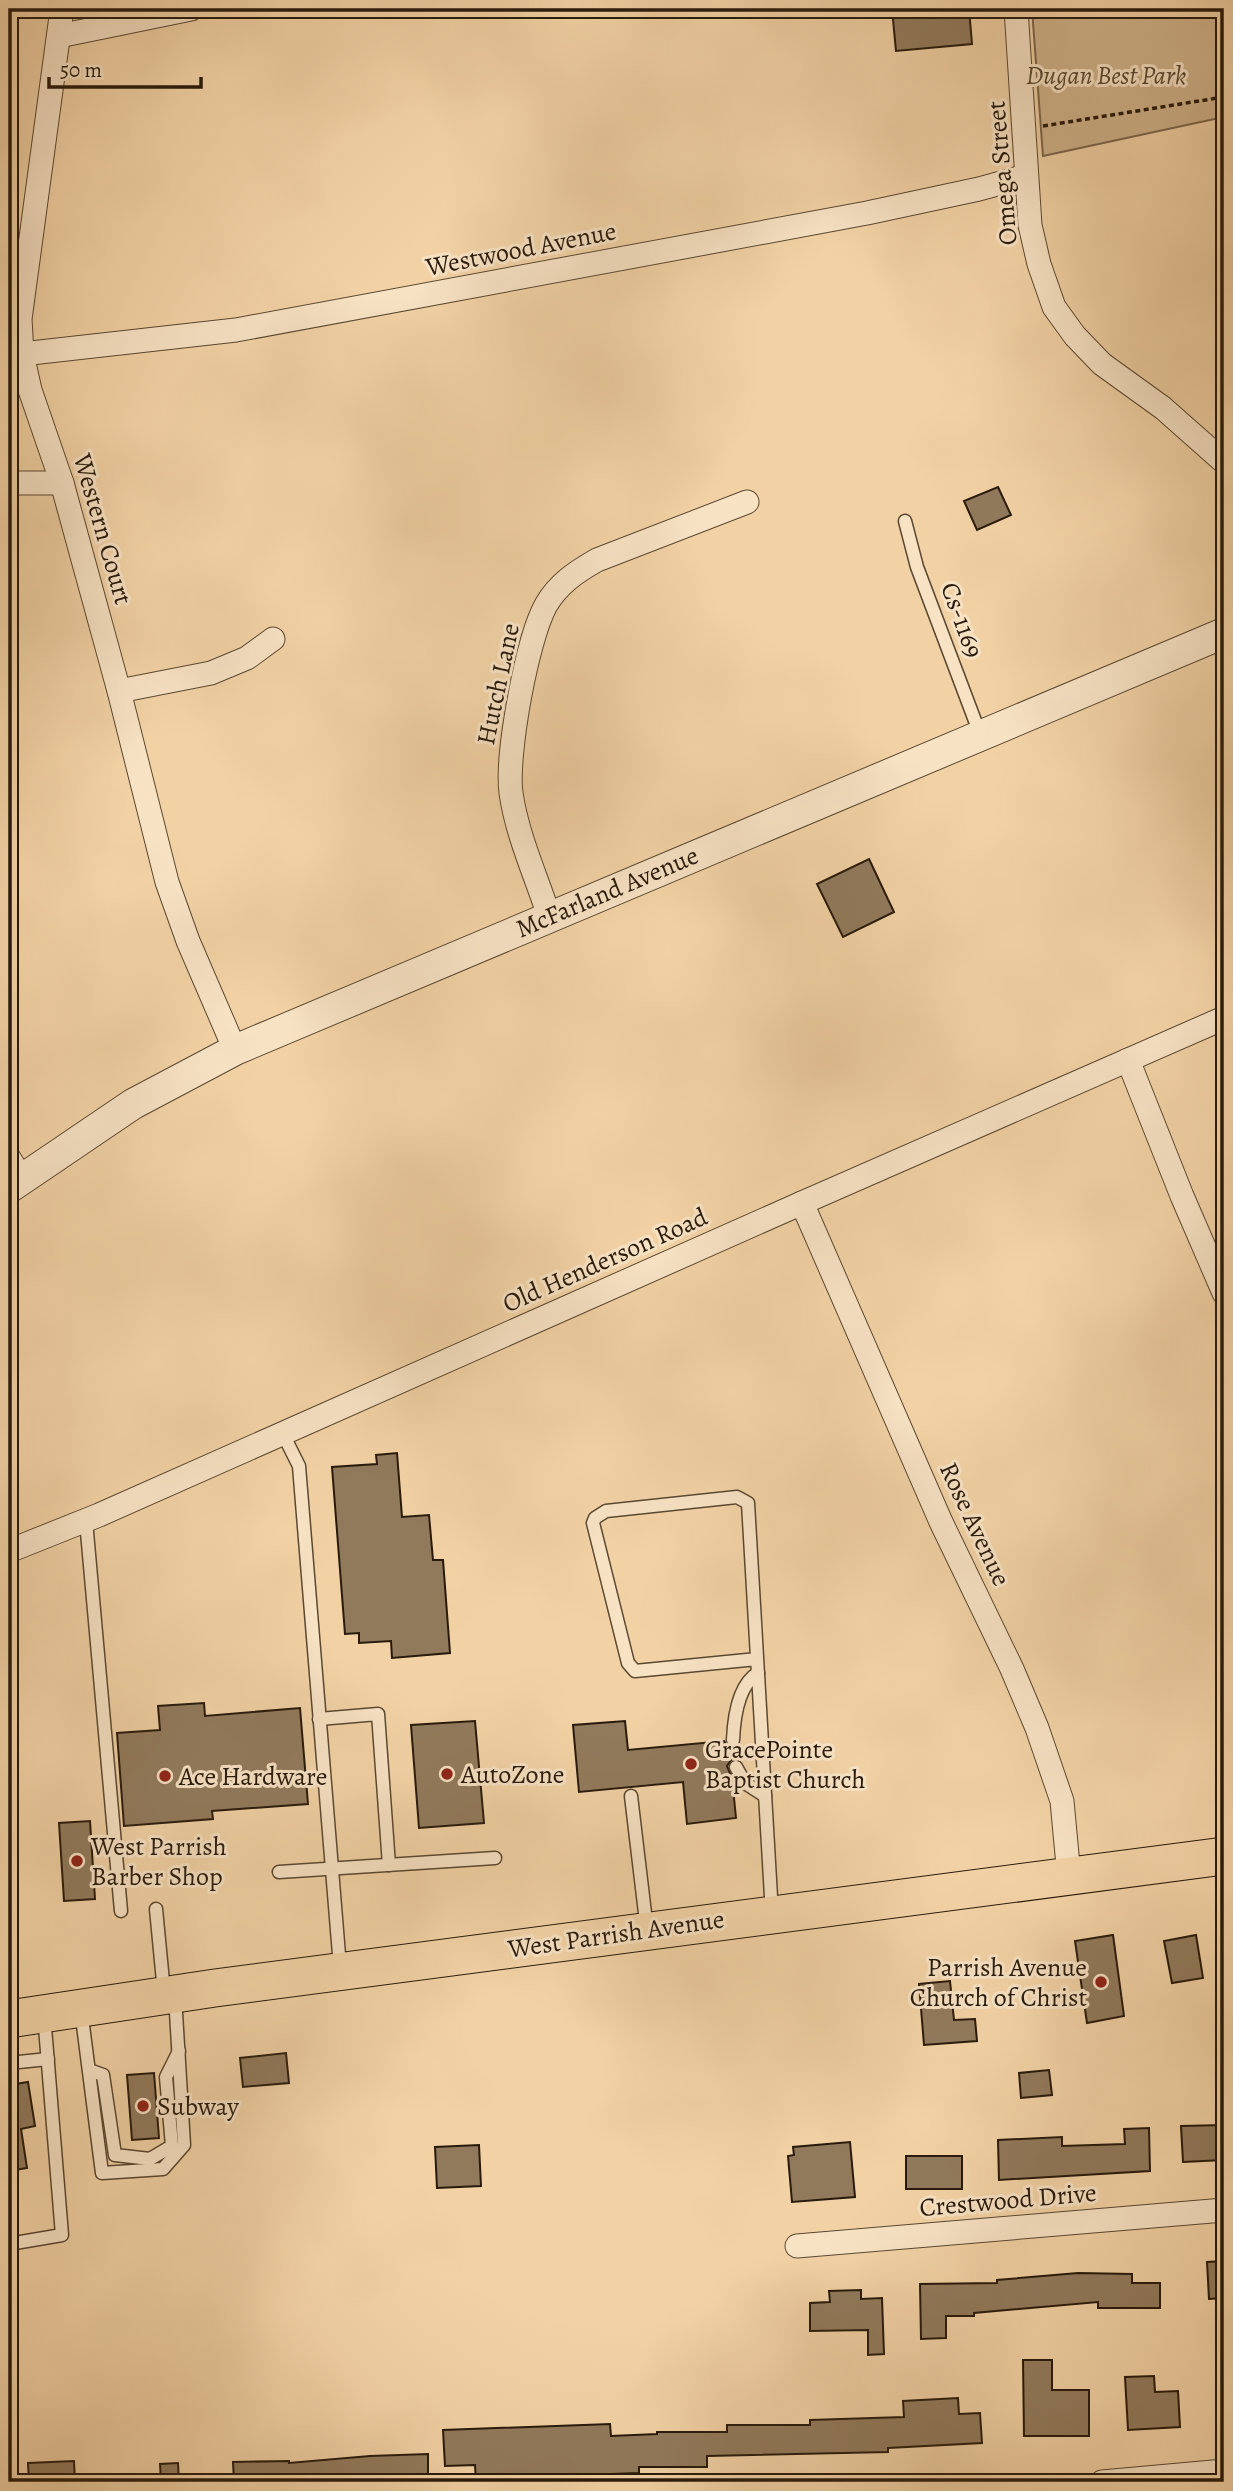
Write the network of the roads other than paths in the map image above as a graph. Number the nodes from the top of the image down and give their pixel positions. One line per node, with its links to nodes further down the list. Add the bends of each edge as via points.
1 (62, 9): 4 (street, Western Court)
2 (191, 9): 4 (street)
3 (1016, 9): 5 (street, Omega Street)
4 (58, 36): 6 (street, Western Court, via 20,319)
5 (1026, 176): 6 (street, Westwood Avenue, via 867,213 236,330); 7 (street, Omega Street, via 1030,225 1054,307 1101,364 1163,408)
6 (22, 354): 8 (street, Western Court)
7 (1224, 463)
8 (62, 482): 9 (street); 14 (street, Western Court)
9 (9, 483)
10 (747, 502): 16 (street, Hutch Lane, via 597,560 575,572 546,605 525,667 510,770 515,816)
11 (905, 520): 15 (lane, Cs-1169)
12 (1224, 633): 15 (street, McFarland Avenue)
13 (273, 639): 14 (street, via 247,658 211,673)
14 (119, 691): 18 (street, Western Court, via 167,883)
15 (980, 734): 16 (street, McFarland Avenue)
16 (549, 916): 18 (street, McFarland Avenue)
17 (1224, 1018): 19 (street, Old Henderson Road)
18 (234, 1050): 20 (street, McFarland Avenue)
19 (1128, 1060): 21 (street, Old Henderson Road); 22 (street)
20 (13, 1175)
21 (802, 1203): 23 (street, Old Henderson Road); 37 (street, Rose Avenue, via 1037,1728 1062,1801)
22 (1224, 1293)
23 (283, 1434): 24 (street, Old Henderson Road); 27 (lane, via 299,1466)
24 (86, 1521): 25 (street, Old Henderson Road); 39 (lane)
25 (9, 1551)
26 (758, 1666): 26 (lane, via 748,1503 744,1499 606,1511 595,1518 631,1668); 28 (lane, via 744,1686); 31 (lane)
27 (319, 1719): 34 (lane, via 378,1714); 35 (lane)
28 (733, 1740)
29 (736, 1767): 31 (lane, via 745,1783)
30 (631, 1796): 41 (lane)
31 (765, 1796): 40 (lane)
32 (1224, 1856): 37 (main road, West Parrish Avenue)
33 (495, 1858): 34 (lane)
34 (389, 1865): 35 (lane)
35 (331, 1869): 36 (lane); 42 (lane)
36 (279, 1872)
37 (1069, 1876): 40 (main road, West Parrish Avenue)
38 (156, 1909): 43 (lane)
39 (121, 1911)
40 (772, 1914): 41 (main road, West Parrish Avenue)
41 (647, 1930): 42 (main road, West Parrish Avenue)
42 (340, 1972): 43 (main road, West Parrish Avenue)
43 (170, 1995): 44 (main road, West Parrish Avenue); 46 (lane)
44 (81, 2010): 45 (main road, West Parrish Avenue); 49 (lane)
45 (26, 2017): 47 (lane)
46 (179, 2050): 49 (lane, via 166,2077 172,2146 150,2159 114,2155 103,2075); 49 (lane, via 184,2145 163,2169 102,2172)
47 (48, 2059): 48 (lane); 51 (lane, via 62,2235)
48 (9, 2063)
49 (89, 2070)
50 (1224, 2210): 52 (street, Crestwood Drive)
51 (9, 2244)
52 (797, 2246)
53 (1224, 2471): 54 (street)
54 (1102, 2482)

